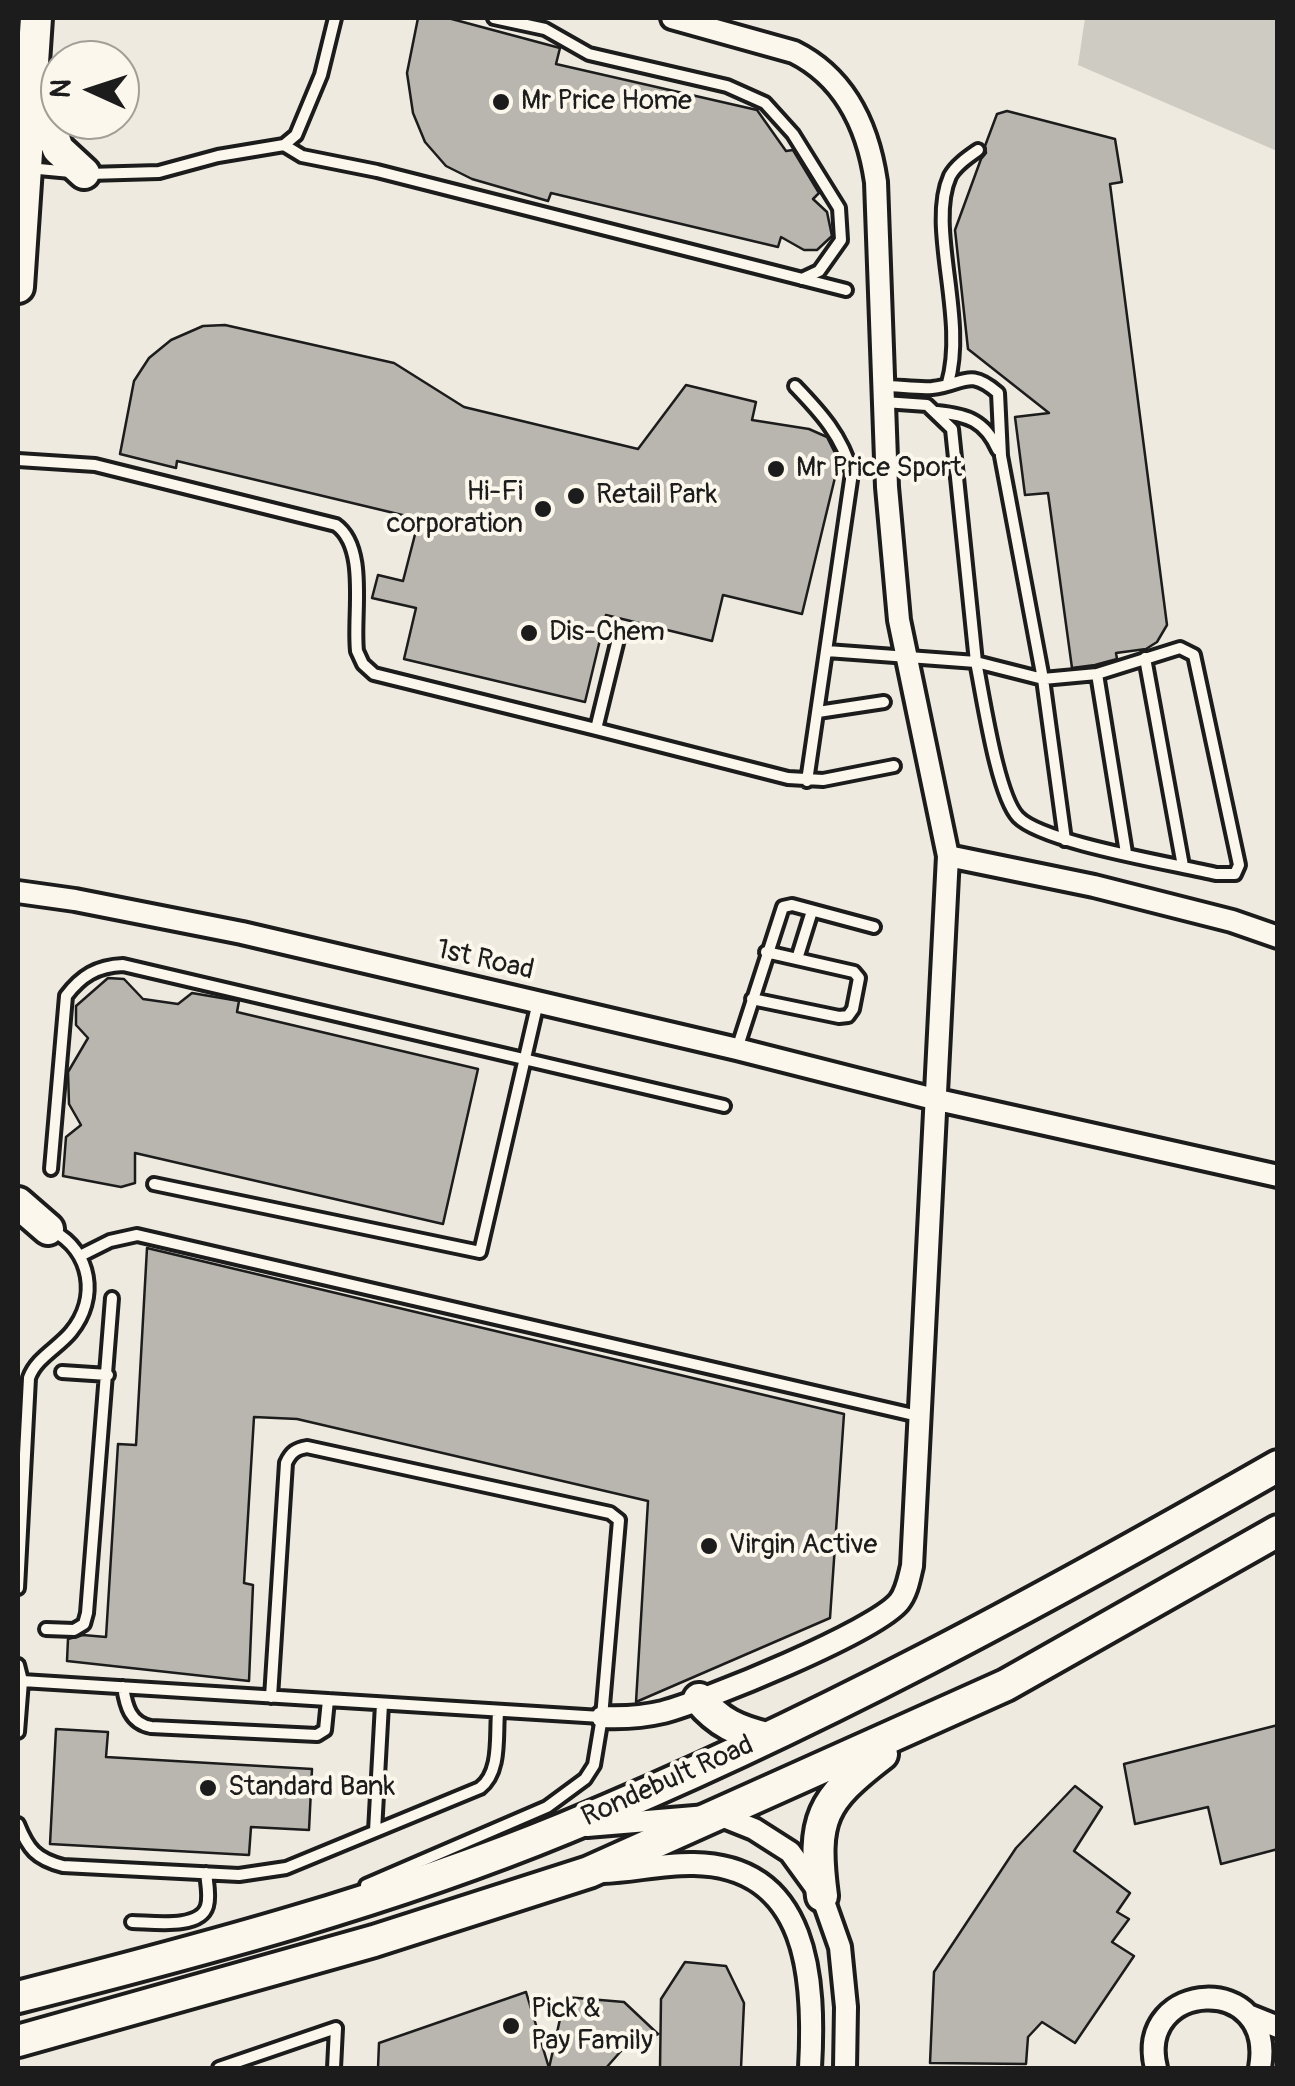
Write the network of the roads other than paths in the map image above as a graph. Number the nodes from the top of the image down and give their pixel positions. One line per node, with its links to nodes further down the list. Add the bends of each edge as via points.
1 (36, 18): 5 (main road)
2 (336, 18): 6 (lane, via 315,90 296,135)
3 (494, 18): 10 (lane, via 545,29 589,54 726,86 766,103 839,208 841,240 819,271)
4 (672, 18): 15 (street, via 794,52 824,72 852,106 870,144 876,182)
5 (32, 77): 8 (main road); 9 (main road, via 58,150)
6 (284, 145): 9 (lane, via 158,172); 10 (lane, via 302,156)
7 (978, 150): 13 (lane, via 952,172 947,188 955,342)
8 (22, 168): 9 (lane); 11 (main road)
9 (84, 173)
10 (801, 279): 12 (lane)
11 (18, 288)
12 (846, 290)
13 (948, 383): 15 (lane); 17 (lane, via 978,378 998,392)
14 (795, 386): 20 (lane, via 834,428 852,473)
15 (883, 394): 16 (lane); 21 (street, via 899,620)
16 (937, 412): 17 (lane, via 967,415 980,424); 23 (lane, via 954,438)
17 (1000, 456): 25 (lane)
18 (18, 460): 28 (lane, via 96,465 336,525 351,538 356,557 357,651 374,674)
19 (620, 631): 28 (lane)
20 (827, 652): 21 (lane); 27 (lane)
21 (908, 658): 23 (lane); 33 (street)
22 (1145, 658): 24 (lane); 34 (lane); 34 (lane, via 1180,648 1194,655 1239,865 1231,875)
23 (976, 662): 25 (lane); 31 (lane, via 1005,791 1018,816)
24 (1096, 674): 25 (lane); 32 (lane)
25 (1043, 679): 31 (lane)
26 (884, 702): 27 (lane)
27 (818, 712): 30 (lane)
28 (596, 729): 30 (lane)
29 (894, 766): 30 (lane)
30 (807, 781)
31 (1065, 840): 32 (lane)
32 (1126, 853): 34 (lane)
33 (948, 856): 38 (street, via 1094,886); 45 (street)
34 (1183, 866)
35 (18, 892): 42 (street, 1st Road, via 242,933)
36 (812, 910): 37 (lane); 39 (lane, via 782,908); 40 (lane)
37 (874, 927)
38 (1278, 936)
39 (766, 952): 40 (lane); 41 (lane)
40 (797, 959): 41 (lane, via 860,978 848,1016)
41 (752, 999): 43 (lane)
42 (538, 1002): 43 (street, 1st Road); 44 (lane)
43 (738, 1049): 45 (street, 1st Road)
44 (522, 1059): 46 (lane); 47 (lane, via 106,966 80,978 66,996); 49 (lane, via 480,1252)
45 (938, 1100): 48 (street, 1st Road); 55 (street)
46 (724, 1106)
47 (51, 1170)
48 (1278, 1176)
49 (154, 1184)
50 (28, 1223): 51 (lane, via 60,1235)
51 (80, 1256): 55 (lane, via 138,1235); 58 (lane, via 89,1279 83,1313 29,1378)
52 (112, 1298): 54 (lane)
53 (62, 1372): 54 (lane)
54 (108, 1375): 59 (lane, via 87,1613 74,1630)
55 (918, 1416): 64 (street, via 912,1566 900,1601 838,1640)
56 (1278, 1466): 71 (main road, Rondebult Road, via 1073,1583)
57 (1278, 1530): 69 (main road, Rondebult Road, via 1006,1685)
58 (18, 1588)
59 (46, 1628)
60 (18, 1665): 61 (lane)
61 (22, 1681): 62 (lane); 70 (lane)
62 (122, 1687): 63 (lane); 65 (lane, via 132,1717 151,1726 317,1735 324,1730)
63 (271, 1696): 65 (lane); 68 (lane, via 286,1462 307,1447 615,1516 619,1534)
64 (700, 1699): 68 (street, via 633,1718); 71 (main road, via 734,1729)
65 (328, 1700): 66 (lane)
66 (382, 1704): 67 (lane); 75 (lane)
67 (498, 1713): 68 (lane); 75 (lane, via 489,1781)
68 (602, 1718): 80 (lane, via 594,1765 547,1807)
69 (920, 1725): 72 (main road, Rondebult Road); 78 (main road, via 842,1785 828,1807 818,1859)
70 (18, 1732)
71 (767, 1738): 74 (main road, Rondebult Road)
72 (720, 1814): 74 (street); 76 (main road, Rondebult Road); 78 (street, via 790,1852)
73 (18, 1824): 77 (lane, via 28,1848 43,1861)
74 (565, 1828): 80 (main road, Rondebult Road)
75 (375, 1831): 77 (lane, via 286,1868)
76 (589, 1872): 86 (main road, Rondebult Road, via 374,1941); 89 (street, via 693,1864 729,1868 786,1906 810,1981)
77 (206, 1874): 79 (lane, via 208,1902 200,1916)
78 (822, 1896): 90 (street, via 840,1947)
79 (132, 1922)
80 (255, 1934): 82 (main road, Rondebult Road)
81 (18, 1976): 82 (main road)
82 (60, 1986): 83 (main road, Rondebult Road)
83 (18, 1998)
84 (1248, 2015): 85 (street); 91 (street, via 1220,1998 1172,2010 1155,2039); 92 (street, via 1261,2041)
85 (1278, 2027)
86 (18, 2041)
87 (219, 2068): 88 (lane, via 336,2028)
88 (334, 2068)
89 (810, 2068)
90 (845, 2068)
91 (1156, 2068)
92 (1260, 2068)

